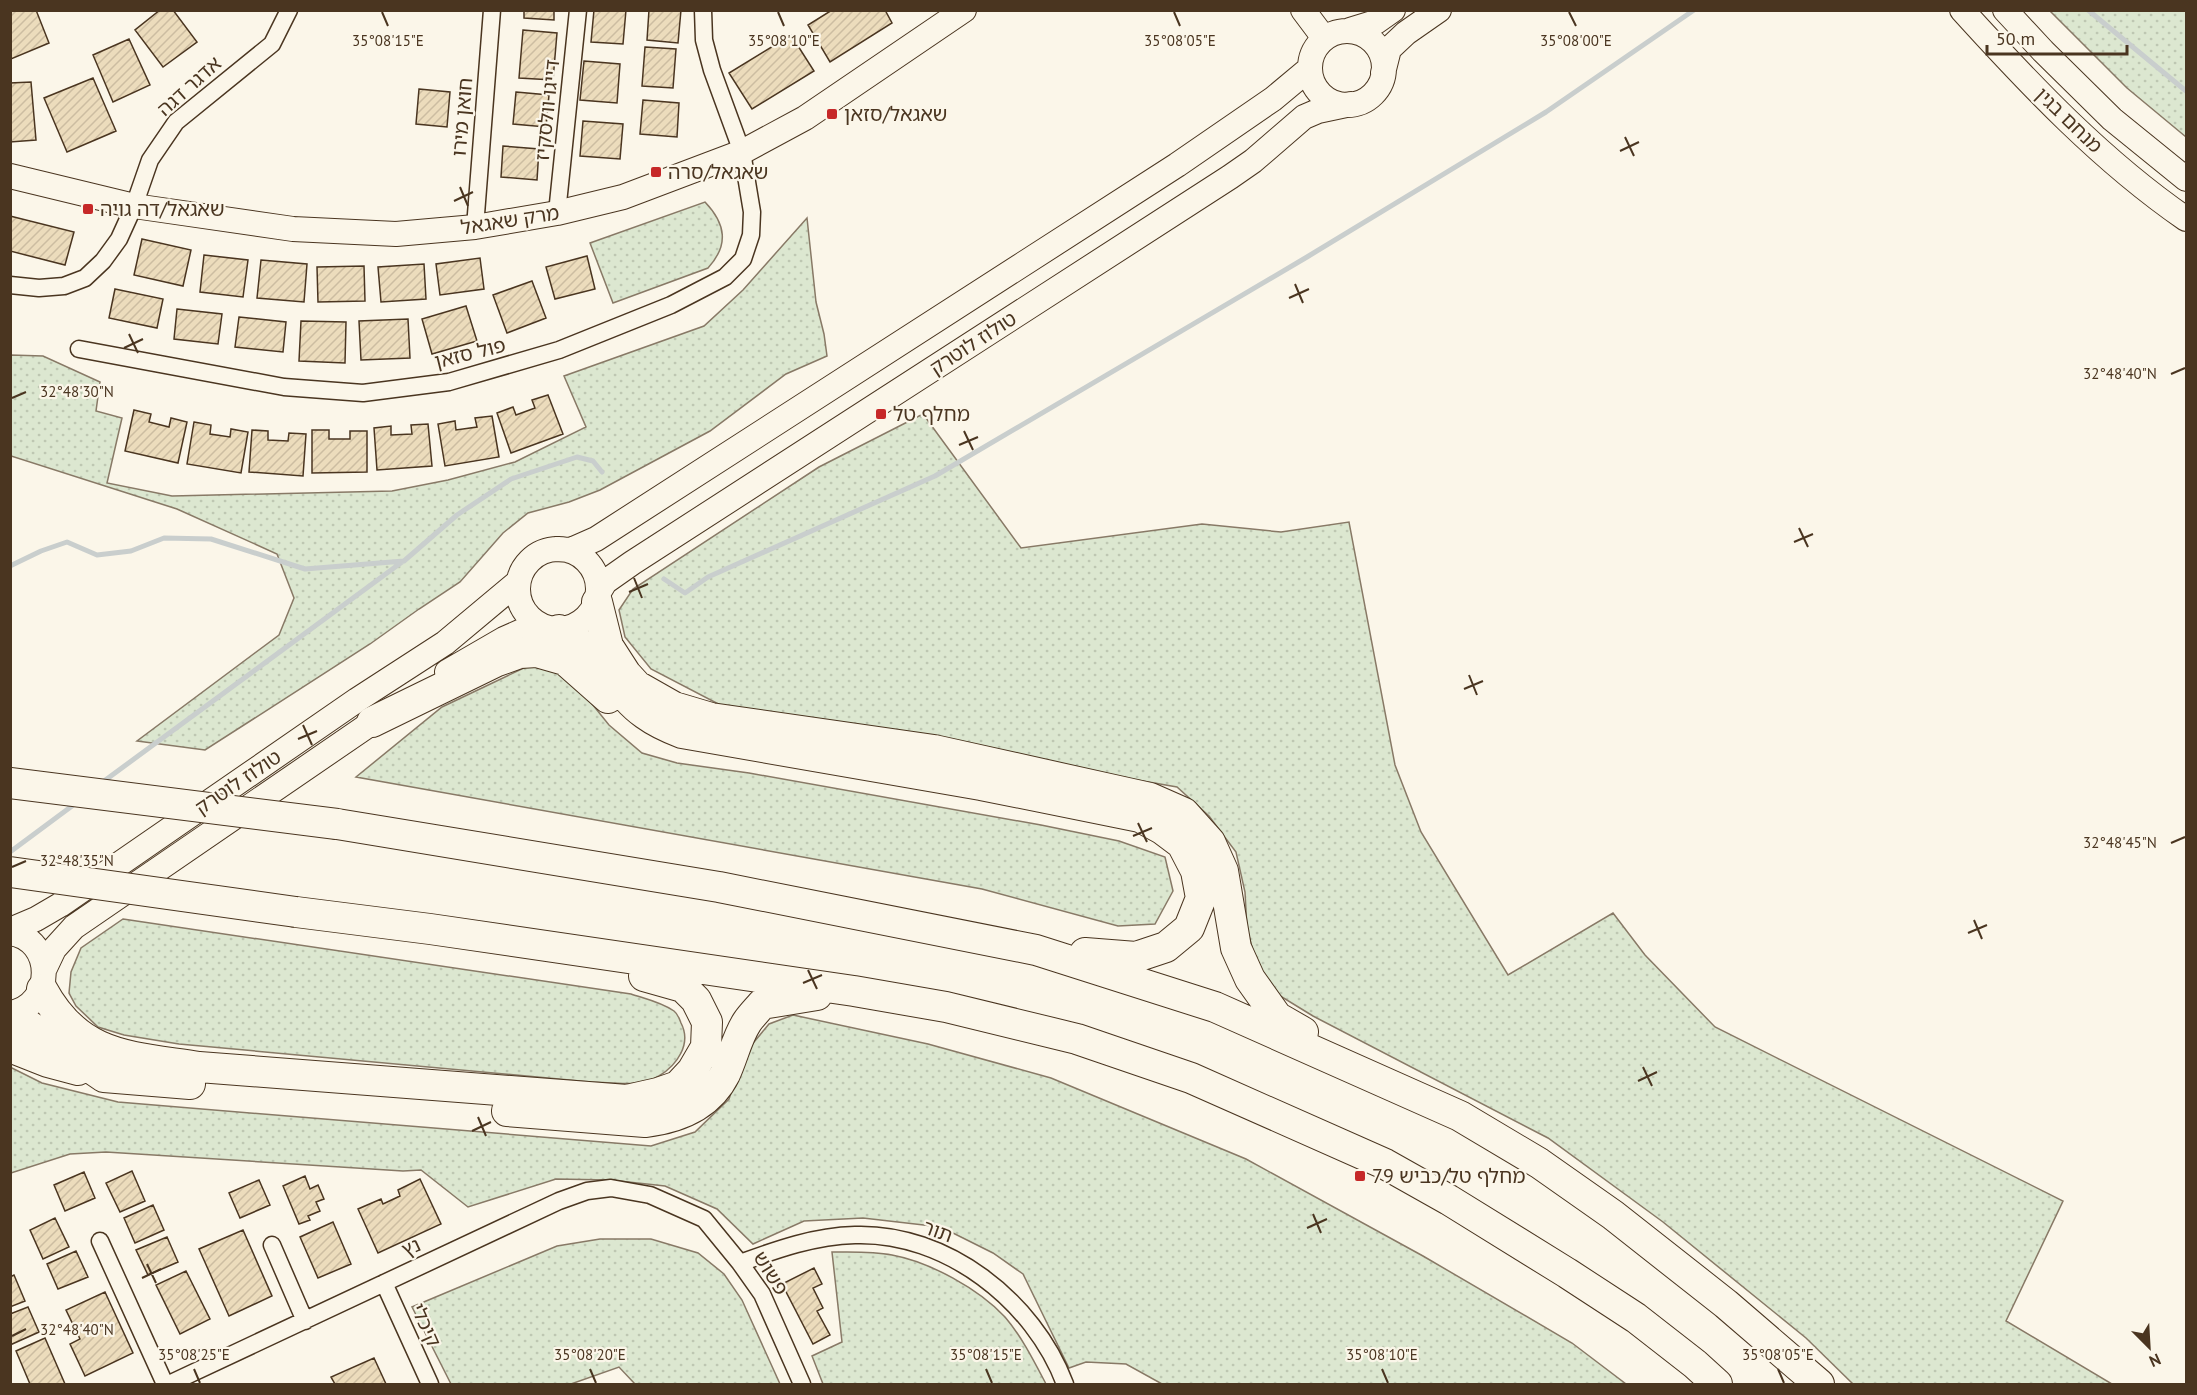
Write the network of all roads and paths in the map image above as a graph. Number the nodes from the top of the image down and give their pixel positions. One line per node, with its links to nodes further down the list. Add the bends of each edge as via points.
1 (289, 10): 19 (street, אדגר דגה, via 272,44 176,122 150,160)
2 (492, 10): 22 (street, חואן מירו)
3 (578, 10): 20 (street, דייגו וולסקיז)
4 (703, 10): 16 (street, פול סזאן, via 704,39 712,70)
5 (964, 10): 16 (main road, מרק שאגאל, via 805,118)
6 (1303, 10): 12 (main road)
7 (1393, 10): 11 (main road, via 1376,22)
8 (1439, 10): 14 (main road, via 1389,49)
9 (1962, 10): 21 (main road, מנחם בגין, via 2090,142)
10 (2005, 10): 18 (main road, מנחם בגין, via 2112,119)
11 (1350, 30): 12 (main road); 14 (main road, via 1378,47 1384,68)
12 (1324, 38): 13 (main road, via 1316,46)
13 (1309, 69): 15 (main road, via 1323,96 1339,104); 25 (main road, טולוז לוטרק, via 1273,99 1177,165 596,539 571,550)
14 (1382, 78): 15 (main road, via 1371,96)
15 (1351, 104): 27 (main road, טולוז לוטרק, via 1304,117 1215,188 632,562 605,582)
16 (742, 152): 20 (main road, מרק שאגאל, via 623,196); 24 (street, פול סזאן, via 752,212 751,235 743,259 725,277 671,305 559,351 449,382 363,393 284,387)
17 (10, 176): 19 (main road, מרק שאגאל)
18 (2187, 179)
19 (134, 206): 22 (main road, מרק שאגאל, via 293,229 396,234); 23 (street, אדגר דגה, via 119,238 85,278 64,286)
20 (557, 213): 22 (main road, מרק שאגאל)
21 (2187, 219)
22 (475, 227)
23 (10, 285)
24 (79, 349)
25 (556, 549): 26 (main road, via 531,559); 27 (main road, via 570,550 592,566 598,578)
26 (518, 582): 28 (main road, via 518,594 527,615 535,623); 34 (main road, טולוז לוטרק, via 445,643 60,905)
27 (598, 597): 28 (main road, via 582,622 571,628); 41 (highway, via 608,646 626,674 637,686 674,707 711,718 934,750 1150,798 1184,813 1210,842 1223,871 1236,948 1250,979 1277,1017)
28 (552, 629): 29 (main road, טולוז לוטרק, via 522,631 504,639); 30 (highway, via 581,644 594,656 614,684 644,714)
29 (372, 722): 30 (highway, via 495,662 537,652 565,660 619,706 644,721); 36 (main road, טולוז לוטרק, via 74,927 54,949)
30 (682, 733): 35 (highway, via 1140,817 1182,844 1196,871 1201,898 1189,928 1166,947 1136,957)
31 (10, 783): 35 (highway, bridge, via 337,824 719,887)
32 (10, 872): 33 (highway, bridge)
33 (430, 929): 36 (highway, via 683,987 696,1000 707,1022 706,1047 678,1086 627,1100 211,1068 131,1057 97,1045 63,1022 50,1005); 37 (highway)
34 (10, 932): 36 (main road, via 35,946 42,957)
35 (1036, 950): 41 (highway, via 1215,1007)
36 (43, 979): 38 (main road, טולוז לוטרק, via 36,999)
37 (854, 991): 40 (highway, via 762,1004 746,1023 716,1088 702,1103 686,1113 645,1122); 53 (highway, via 946,1007 1077,1039 1191,1078 1385,1164 1636,1318)
38 (10, 1014): 40 (highway)
39 (10, 1047): 40 (highway)
40 (104, 1077)
41 (1401, 1089): 54 (highway, via 1460,1116 1539,1163 1726,1304)
42 (677, 1206): 45 (street, פשוש, via 704,1219); 46 (street, נץ, via 650,1195 611,1188 587,1191)
43 (100, 1241): 48 (street)
44 (272, 1245): 47 (street)
45 (740, 1263): 51 (street, פשוש, via 762,1294); 52 (street, תור, via 824,1237 880,1237 924,1246 955,1259 1019,1310 1044,1341)
46 (384, 1283): 47 (street, נץ); 50 (street, קיכלי)
47 (305, 1321): 49 (street, נץ)
48 (165, 1384)
49 (169, 1384)
50 (430, 1384)
51 (802, 1384)
52 (1065, 1384)
53 (1717, 1384)
54 (1819, 1384)

